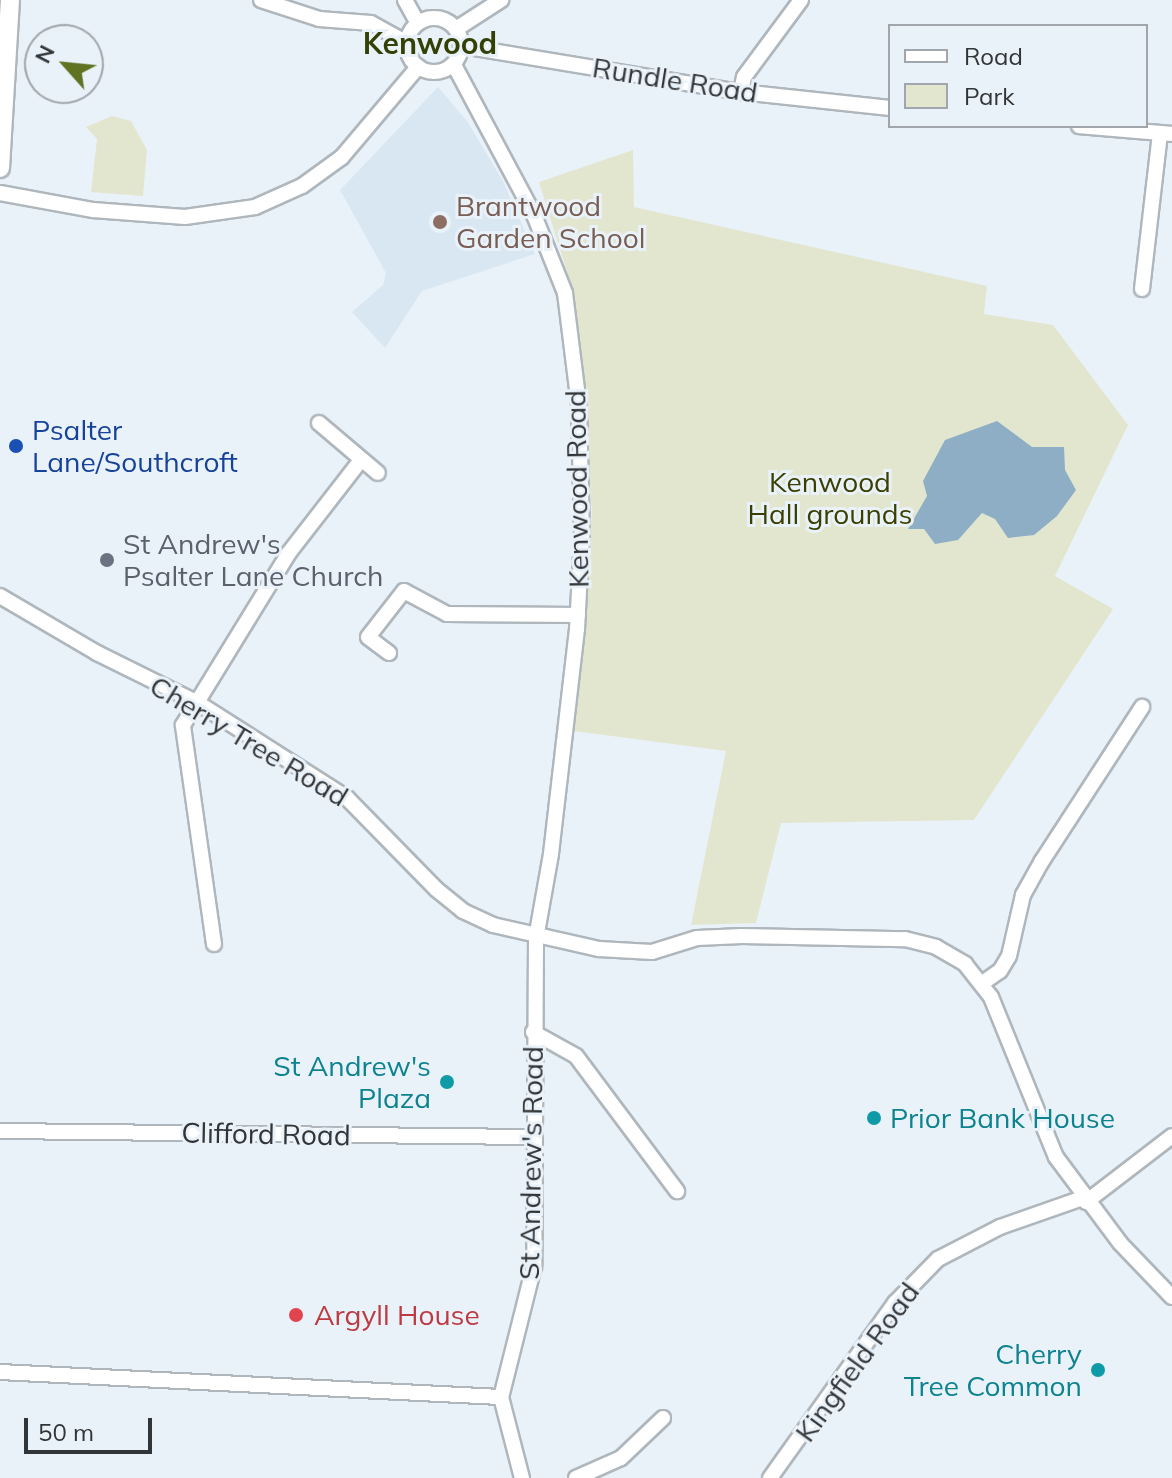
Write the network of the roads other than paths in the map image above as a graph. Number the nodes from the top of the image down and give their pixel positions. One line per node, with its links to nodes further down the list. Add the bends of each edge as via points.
1 (10, 0): 16 (street)
2 (261, 0): 8 (street, via 319,19 371,23)
3 (405, 0): 6 (street)
4 (501, 0): 7 (street)
5 (801, 0): 12 (street, via 744,77)
6 (418, 23): 7 (street, via 443,19); 8 (street)
7 (456, 29): 9 (street)
8 (407, 43): 11 (street)
9 (462, 46): 10 (street); 12 (street, Rundle Road)
10 (454, 65): 11 (street, via 437,73); 23 (street, Kenwood Road, via 534,215 565,293 579,406)
11 (418, 67): 17 (street, via 342,157 302,186 255,207 185,217 93,210)
12 (741, 92): 13 (street, Rundle Road)
13 (888, 108)
14 (1101, 128): 15 (street)
15 (1166, 134): 18 (street)
16 (0, 168)
17 (0, 193)
18 (1142, 289)
19 (319, 423): 20 (street)
20 (361, 460): 21 (street); 25 (street, via 296,541)
21 (378, 473)
22 (0, 596): 25 (street, Cherry Tree Road, via 97,653)
23 (578, 615): 24 (street, via 447,614 404,591 368,637); 27 (street, Kenwood Road, via 551,854)
24 (389, 653)
25 (198, 703): 27 (street, Cherry Tree Road, via 347,798 463,911); 28 (street, via 183,725)
26 (1142, 707): 29 (street, via 1042,861 1023,895 1009,956)
27 (536, 938): 29 (street, Cherry Tree Road, via 652,952 697,938 905,939 936,947); 30 (street, St Andrew's Road)
28 (214, 944)
29 (984, 982): 35 (street, via 1056,1157)
30 (533, 1032): 33 (street, St Andrew's Road); 34 (street, via 576,1056)
31 (0, 1131): 33 (street, Clifford Road)
32 (1172, 1136): 35 (street, Kingfield Road)
33 (532, 1137): 38 (street, St Andrew's Road, via 534,1266)
34 (677, 1191)
35 (1084, 1200): 36 (street); 42 (street, Kingfield Road, via 1000,1227 938,1259 895,1303)
36 (1168, 1288)
37 (0, 1372): 38 (street)
38 (501, 1397): 40 (street, St Andrew's Road)
39 (663, 1418): 41 (street, via 621,1458)
40 (522, 1478)
41 (576, 1478)
42 (770, 1478)

